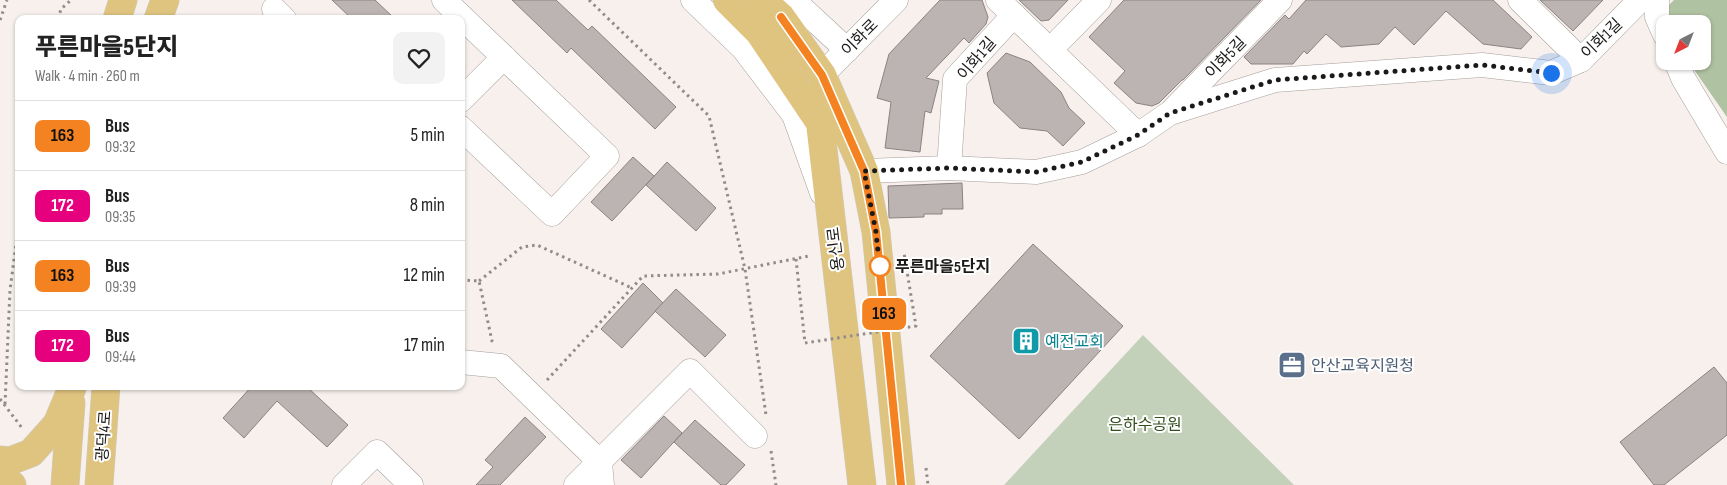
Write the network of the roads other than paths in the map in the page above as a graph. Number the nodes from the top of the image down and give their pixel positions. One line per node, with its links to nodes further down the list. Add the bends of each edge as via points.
1 (123, 0): 14 (main road)
2 (165, 0): 15 (main road)
3 (444, 0): 16 (street)
4 (693, 0): 32 (street, via 744,48 794,115)
5 (727, 0): 13 (main road)
6 (896, 0): 19 (street, 이화로)
7 (1100, 0): 20 (street)
8 (1280, 0): 26 (street, 이화5길)
9 (1520, 0): 22 (street)
10 (1640, 0): 22 (street, 이화1길)
11 (1657, 0): 17 (street)
12 (1006, 8): 20 (street); 30 (street, 이화1길, via 955,79)
13 (774, 12): 19 (street); 24 (main road); 32 (main road, 용신로, via 820,123)
14 (118, 15)
15 (159, 15)
16 (460, 15)
17 (1657, 15)
18 (465, 20): 21 (street)
19 (847, 50): 24 (street, 이화로)
20 (1050, 50): 28 (street)
21 (504, 57): 25 (street); 27 (street, via 607,156 552,214)
22 (1581, 60): 26 (street, 이화1길, via 1551,73 1482,65 1275,80)
23 (1680, 70): 29 (street)
24 (822, 75): 31 (main road)
25 (465, 96)
26 (1170, 113): 28 (street, 이화1길)
27 (465, 132)
28 (1138, 135): 30 (street, 이화1길, via 1082,162 1036,172)
29 (1727, 152)
30 (949, 168): 31 (street, 이화1길)
31 (864, 171): 48 (main road, via 876,232)
32 (832, 221): 47 (main road, 용신로)
33 (465, 362): 39 (street, via 501,366)
34 (71, 390): 38 (main road, via 57,424 30,453 10,461)
35 (72, 390): 42 (main road)
36 (106, 390): 43 (main road, 광덕4로)
37 (764, 432): 39 (street, via 690,371)
38 (0, 460)
39 (601, 474): 46 (street)
40 (0, 477): 41 (main road)
41 (12, 485)
42 (65, 485)
43 (99, 485)
44 (344, 485): 45 (street, via 376,452)
45 (411, 485)
46 (576, 485)
47 (862, 485)
48 (901, 485)

